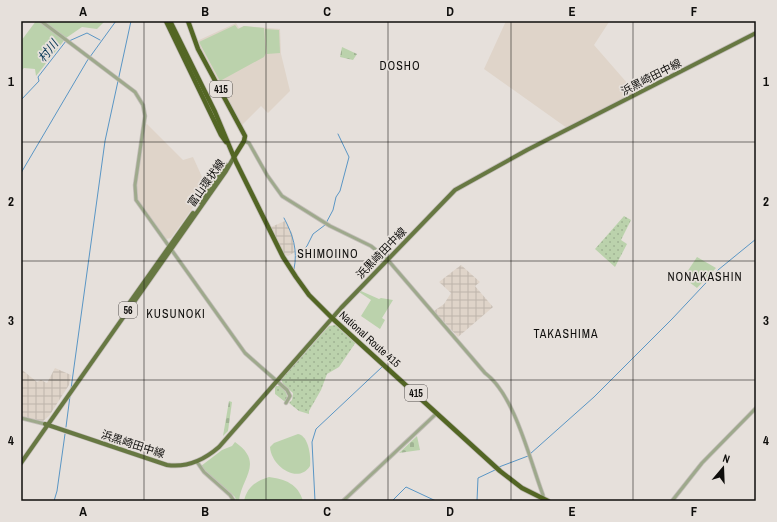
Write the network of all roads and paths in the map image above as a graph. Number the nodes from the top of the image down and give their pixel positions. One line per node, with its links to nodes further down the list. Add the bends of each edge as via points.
1 (41, 21): 9 (street, via 135,92 141,100 145,116 135,185 136,200)
2 (166, 21): 7 (highway, National Route 415 / 415, via 221,135)
3 (170, 21): 7 (highway, National Route 415 / 415)
4 (188, 21): 6 (highway, 415, via 198,49 242,129)
5 (756, 33): 10 (main road, 浜黒崎田中線, via 463,184)
6 (244, 141): 8 (highway); 10 (street, via 249,143 282,196 330,226 371,246)
7 (230, 148): 8 (highway, National Route 415 / 415)
8 (234, 156): 9 (main road, 富山環状線 / 56); 11 (highway, National Route 415 / 415, via 294,274 309,295)
9 (170, 248): 12 (street, via 245,353); 17 (main road, 富山環状線 / 56)
10 (387, 259): 11 (main road, 浜黒崎田中線); 21 (street, via 496,383 520,427)
11 (332, 318): 12 (main road, 浜黒崎田中線); 15 (highway, National Route 415 / 415)
12 (276, 381): 13 (street, via 289,393 289,400); 19 (main road, 浜黒崎田中線, via 219,447)
13 (286, 403)
14 (756, 408): 25 (street, via 702,463)
15 (437, 413): 21 (highway, National Route 415 / 415, via 508,478); 23 (street)
16 (21, 418): 17 (street)
17 (47, 424): 18 (main road, 富山環状線 / 56); 19 (main road, 浜黒崎田中線, via 167,464); 20 (main road, 富山環状線 / 56)
18 (21, 458)
19 (197, 462): 22 (street)
20 (21, 463)
21 (543, 498): 24 (highway, National Route 415 / 415)
22 (234, 501)
23 (343, 501)
24 (548, 501)
25 (672, 501)

